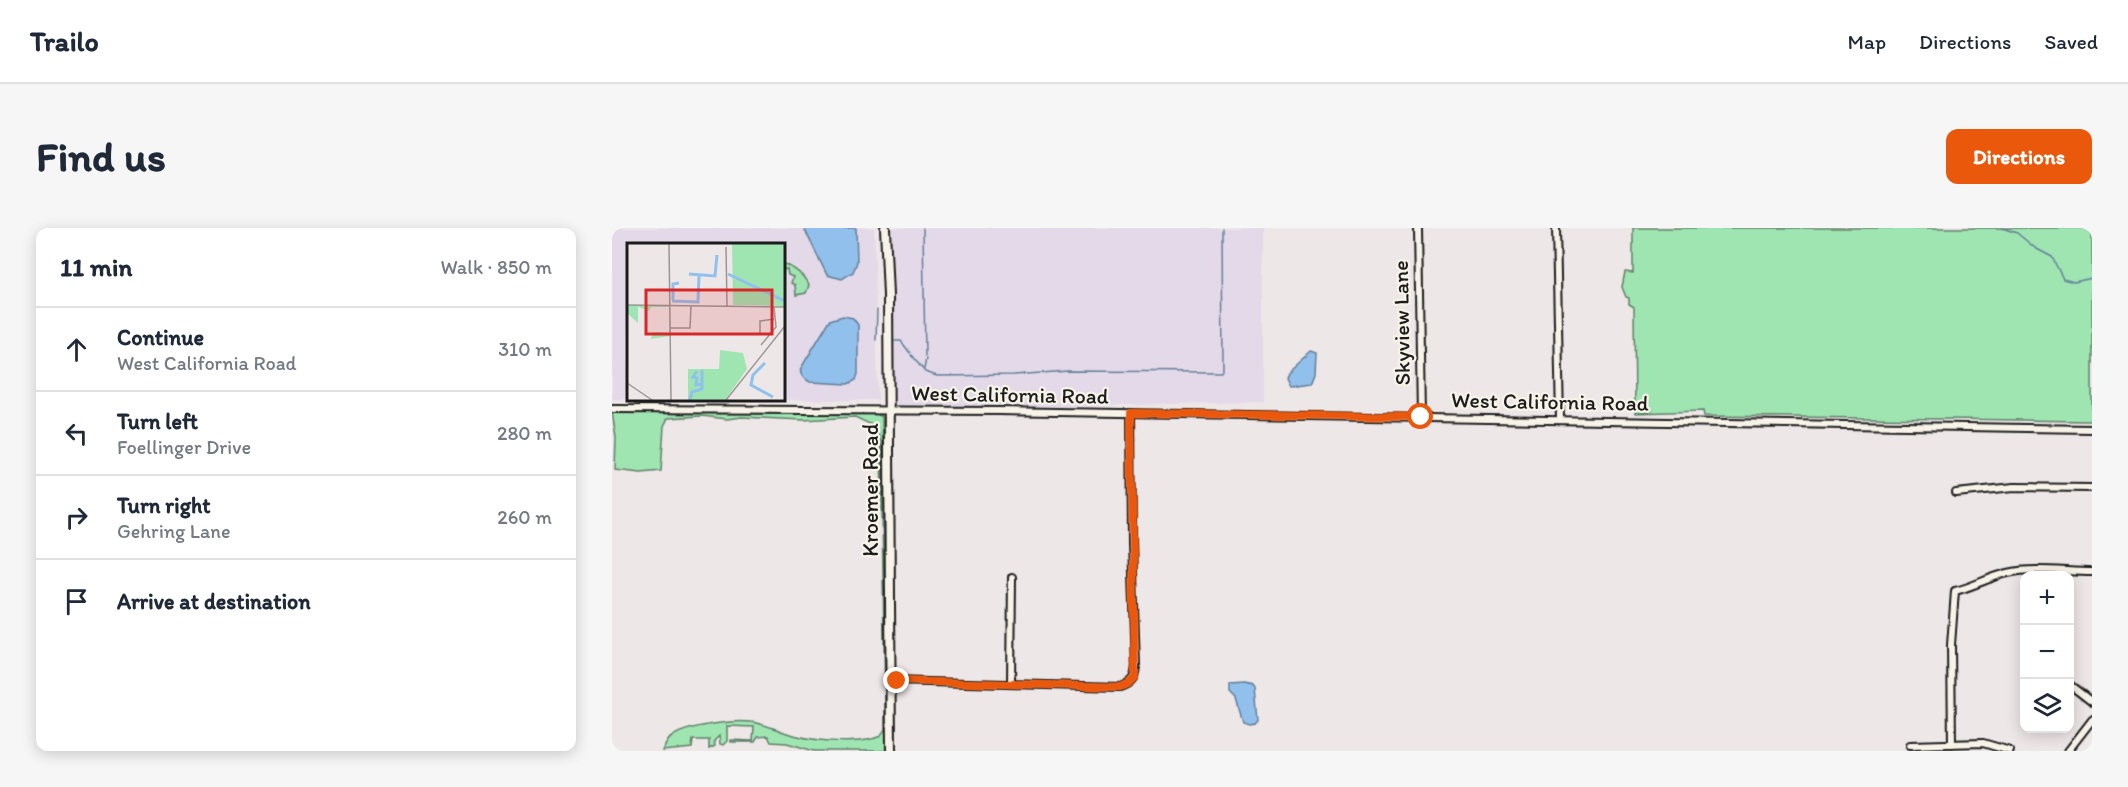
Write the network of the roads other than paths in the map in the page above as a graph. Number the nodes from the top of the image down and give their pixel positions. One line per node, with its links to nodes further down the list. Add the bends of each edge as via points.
1 (885, 228): 5 (street, Kroemer Road)
2 (1418, 228): 7 (street, Skyview Lane)
3 (1556, 228): 8 (street)
4 (612, 409): 5 (street, West California Road)
5 (888, 410): 6 (street, West California Road); 14 (street, Kroemer Road)
6 (1131, 413): 7 (street, West California Road); 15 (street, via 1135,677 1120,687)
7 (1421, 417): 8 (street, West California Road)
8 (1560, 420): 9 (street, West California Road)
9 (2092, 429)
10 (2092, 488): 11 (street, via 2014,487)
11 (1956, 494)
12 (2092, 572): 19 (street, via 2014,572 1955,591)
13 (1012, 577): 15 (street)
14 (890, 681): 15 (street); 21 (street, Kroemer Road)
15 (1011, 684)
16 (2074, 688): 17 (street)
17 (2092, 702)
18 (2092, 720): 23 (street)
19 (1952, 744): 20 (street); 22 (street, via 1983,743)
20 (1910, 745)
21 (891, 751)
22 (2010, 751)
23 (2068, 751)

